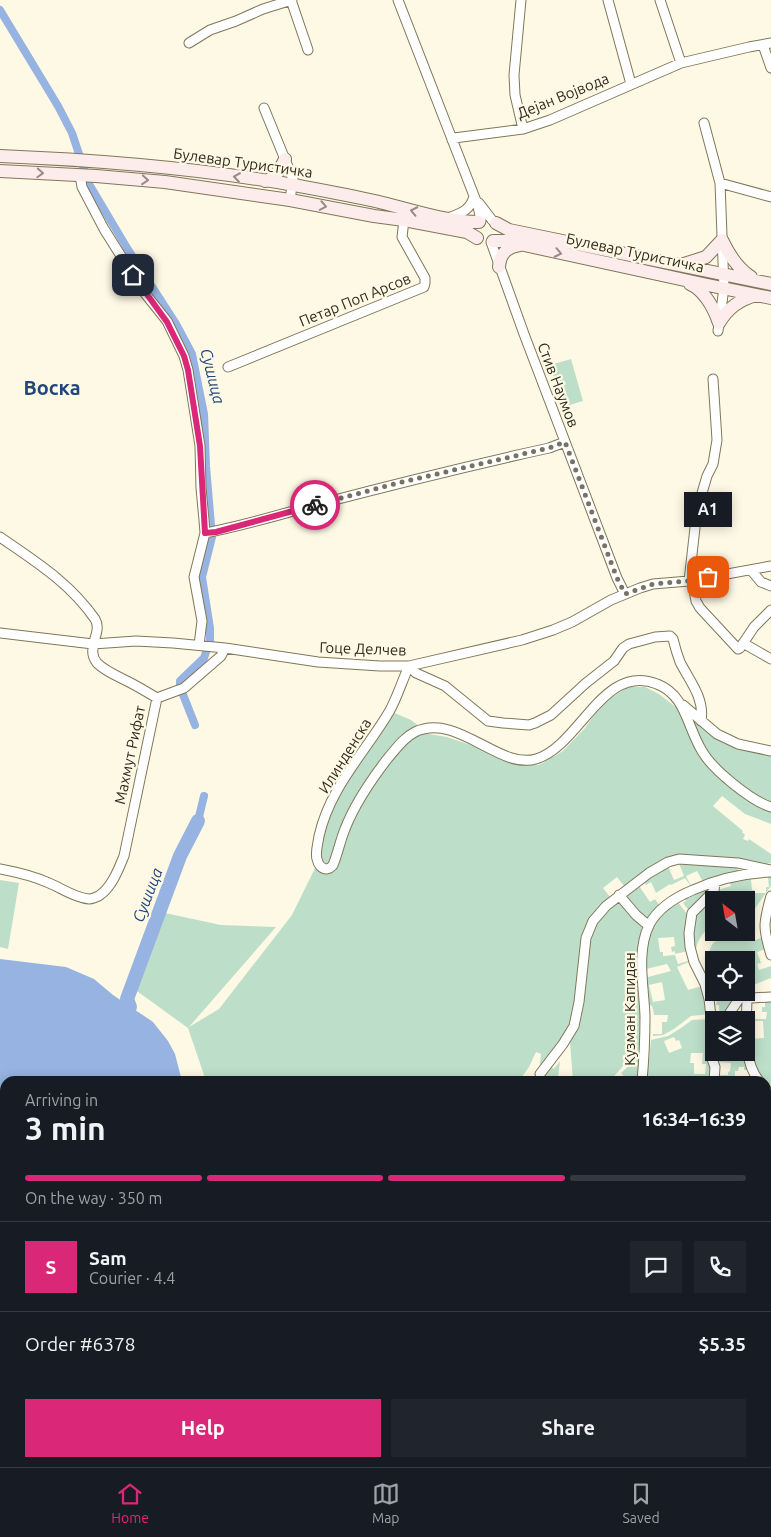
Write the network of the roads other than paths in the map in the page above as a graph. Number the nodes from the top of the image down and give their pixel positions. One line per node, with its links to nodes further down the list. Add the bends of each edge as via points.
1 (291, 0): 6 (street, via 210,30); 8 (street)
2 (398, 0): 15 (street)
3 (521, 0): 14 (street, via 514,75)
4 (608, 0): 11 (street)
5 (660, 0): 9 (street)
6 (189, 43)
7 (767, 44): 9 (street, Дејан Војвода); 10 (street)
8 (308, 50)
9 (682, 64): 11 (street, Дејан Војвода)
10 (771, 68)
11 (631, 84): 14 (street, Дејан Војвода)
12 (264, 108): 17 (street)
13 (704, 123): 21 (street)
14 (523, 129): 15 (street, Дејан Војвода)
15 (452, 140): 23 (street)
16 (0, 156): 20 (main road, Булевар Туристичка, one-way to 16, via 166,168)
17 (285, 160): 20 (main road, via 276,176); 22 (street)
18 (0, 171): 19 (main road, Булевар Туристичка, one-way to 19)
19 (80, 175): 25 (main road, Булевар Туристичка, one-way to 25, via 165,182); 45 (street, via 82,187 104,229 167,322 184,356 197,423)
20 (265, 181): 22 (main road, Булевар Туристичка)
21 (720, 183): 24 (street); 30 (street)
22 (293, 185): 25 (street); 26 (main road, Булевар Туристичка, one-way to 22)
23 (474, 196): 26 (street, via 465,211); 28 (street)
24 (771, 197)
25 (290, 200): 27 (main road, Булевар Туристичка, one-way to 27)
26 (448, 218): 28 (main road, Булевар Туристичка)
27 (404, 220): 29 (main road, Булевар Туристичка, via 467,232); 42 (street, Петар Поп Арсов, via 402,237 425,278 424,287)
28 (487, 222): 29 (main road, via 475,230); 29 (main road, via 498,232 496,238); 32 (main road, Булевар Туристичка, via 509,230)
29 (486, 240): 31 (main road, Булевар Туристичка); 33 (street, Стив Наумов)
30 (722, 240): 32 (main road, via 706,257); 34 (street); 36 (main road, via 735,263)
31 (523, 245): 33 (main road, via 504,252); 35 (main road, Булевар Туристичка, one-way to 35)
32 (682, 265): 34 (main road, Булевар Туристичка)
33 (500, 267): 44 (street, Стив Наумов)
34 (724, 274): 36 (main road, Булевар Туристичка); 38 (street)
35 (679, 279): 38 (main road, Булевар Туристичка); 41 (main road, via 702,292 717,316)
36 (757, 281): 37 (main road, Булевар Туристичка)
37 (771, 284)
38 (724, 288): 39 (main road, Булевар Туристичка); 41 (street)
39 (756, 295): 40 (main road, Булевар Туристичка); 41 (main road, via 735,304)
40 (771, 298)
41 (718, 327)
42 (228, 366)
43 (713, 379): 49 (street, via 716,452 697,510)
44 (565, 442): 45 (street); 51 (street, Стив Наумов)
45 (210, 533): 56 (street, via 194,577 202,621)
46 (0, 537): 54 (street, via 69,588 96,622 97,635)
47 (771, 566): 48 (street, Гоце Делчев)
48 (751, 570): 49 (street, Гоце Делчев); 50 (street, via 761,582)
49 (690, 580): 51 (street, Гоце Делчев, via 653,584); 55 (street, via 703,612 738,649)
50 (771, 586)
51 (625, 594): 59 (street, Гоце Делчев, via 572,622 522,640)
52 (771, 610): 55 (street)
53 (0, 633): 54 (street, Гоце Делчев)
54 (93, 644): 56 (street, Гоце Делчев); 60 (street, Махмут Рифат, via 98,664)
55 (743, 644): 58 (street)
56 (199, 645): 57 (street, Гоце Делчев)
57 (225, 648): 59 (street, Гоце Делчев, via 318,662); 60 (street, via 221,656 181,689)
58 (771, 659)
59 (409, 666): 61 (street, Илинденска, via 390,711 348,771 330,805 317,848 320,867 325,869 334,865 358,801 404,739 415,732 443,729 510,758 528,760 543,756 558,746 600,699 624,684 640,680 657,684); 62 (street, via 416,673 446,686 488,721 528,724 551,715 629,644 670,636 694,685)
60 (157, 698): 65 (street, Махмут Рифат, via 124,856 115,876 100,895 89,899)
61 (680, 703): 62 (street); 64 (street, Илинденска, via 707,760 749,796)
62 (701, 720): 63 (street, via 717,734 738,744)
63 (771, 751)
64 (771, 807)
65 (0, 868)
66 (771, 871): 67 (street); 68 (street, via 723,861 680,859 657,868)
67 (715, 882): 70 (street, via 677,898); 75 (street, via 714,891 692,913 689,933 694,962 705,984)
68 (619, 895): 70 (street); 77 (street, via 602,909 590,927 585,942 574,1026)
69 (771, 896): 71 (street, via 764,926)
70 (648, 926): 78 (street, Кузман Капидан, via 642,959 645,1034)
71 (771, 955)
72 (771, 997): 73 (street)
73 (755, 998)
74 (747, 1001): 80 (street, via 748,1055)
75 (711, 1011)
76 (712, 1061): 79 (street)
77 (540, 1074)
78 (642, 1076)
79 (714, 1076)
80 (756, 1076)

